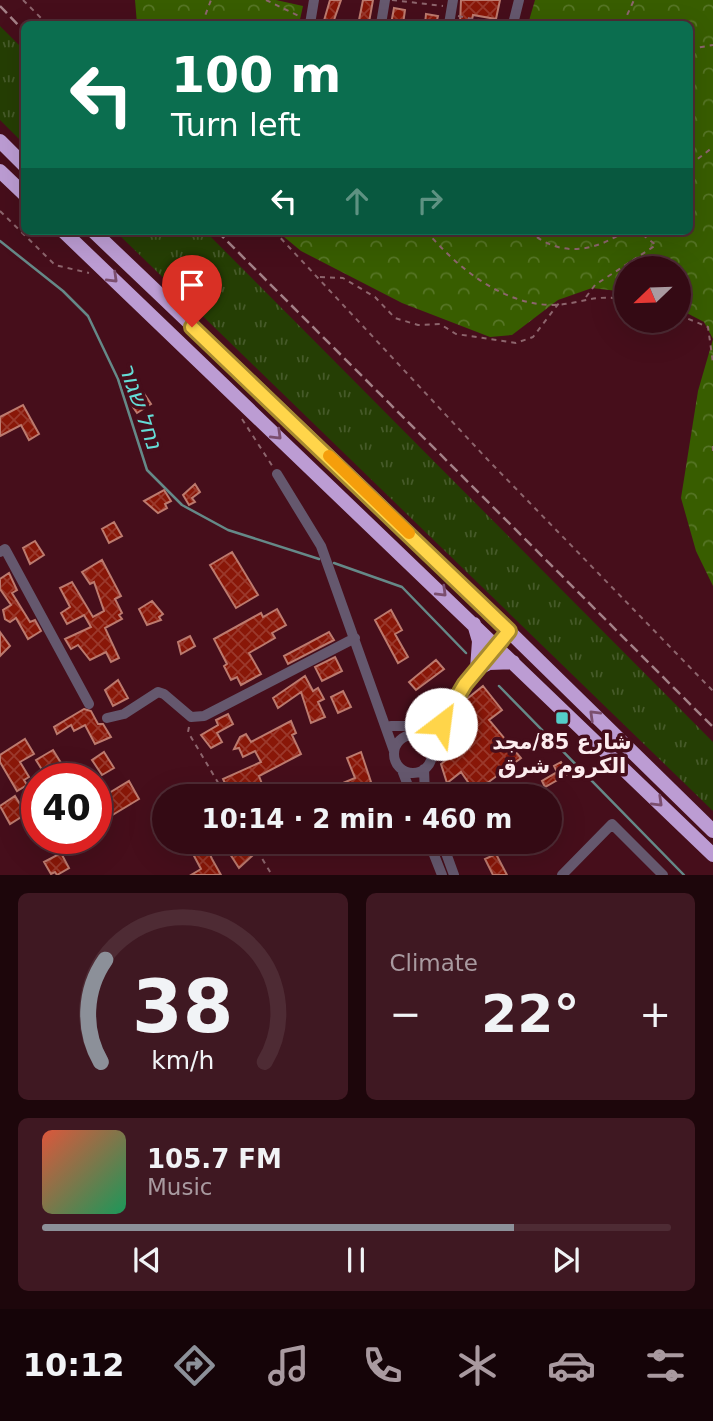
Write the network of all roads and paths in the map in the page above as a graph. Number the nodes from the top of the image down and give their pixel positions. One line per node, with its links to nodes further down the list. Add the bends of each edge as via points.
1 (23, 0): 10 (path)
2 (211, 0): 11 (path)
3 (266, 0): 12 (path)
4 (314, 0): 13 (street)
5 (385, 0): 14 (street)
6 (391, 0): 9 (path)
7 (519, 0): 16 (street)
8 (634, 0): 17 (path)
9 (451, 12): 15 (path)
10 (44, 21)
11 (203, 21)
12 (306, 21)
13 (310, 21)
14 (382, 21)
15 (487, 21)
16 (514, 21)
17 (624, 21)
18 (713, 45): 19 (path)
19 (693, 48)
20 (0, 141): 22 (highway)
21 (713, 147): 23 (path)
22 (21, 162)
23 (693, 163)
24 (0, 170): 25 (highway)
25 (21, 191)
26 (0, 211): 27 (path)
27 (21, 232)
28 (24, 235): 36 (path, via 55,265)
29 (67, 235): 48 (highway, one-way to 48)
30 (97, 235): 49 (highway)
31 (278, 235): 37 (path)
32 (429, 235): 40 (path, via 451,260 480,281 523,300)
33 (535, 235): 34 (path, via 548,244 573,250 603,246)
34 (619, 235)
35 (643, 235): 39 (path, via 656,245 595,285)
36 (94, 274)
37 (318, 276): 40 (path, via 343,278 375,297 395,318 516,343 533,337); 55 (path, via 488,460)
38 (614, 297): 39 (path)
39 (584, 299): 40 (path)
40 (559, 303)
41 (691, 320): 42 (path, via 708,327)
42 (713, 363)
43 (240, 417): 46 (path)
44 (713, 446): 45 (path)
45 (713, 451)
46 (277, 474): 50 (street, via 321,547)
47 (0, 552): 56 (street, via 5,549)
48 (474, 623): 51 (highway); 53 (highway, via 479,641)
49 (509, 631): 51 (street); 70 (highway, one-way to 49)
50 (355, 638): 58 (street); 60 (street, via 204,716)
51 (496, 646): 52 (highway); 53 (street)
52 (513, 662): 53 (highway, via 489,663); 74 (highway, one-way to 74)
53 (477, 669): 54 (street)
54 (465, 684): 57 (street); 63 (street)
55 (713, 691)
56 (89, 704)
57 (442, 705): 61 (street, via 411,726); 62 (street)
58 (382, 717): 61 (street); 64 (street)
59 (107, 718): 60 (street, via 158,692)
60 (191, 718): 67 (path, via 188,732)
61 (391, 726): 62 (street)
62 (406, 737): 63 (street, via 420,736); 64 (street)
63 (429, 745): 65 (street, via 431,757)
64 (394, 751): 66 (street)
65 (424, 769): 66 (street, via 414,773); 69 (street)
66 (402, 770): 68 (street)
67 (219, 784)
68 (407, 784)
69 (425, 784)
70 (713, 831)
71 (259, 854): 75 (path)
72 (434, 854): 76 (street)
73 (446, 854): 77 (street)
74 (713, 855)
75 (272, 875)
76 (442, 875)
77 (454, 875)
78 (562, 875): 79 (street, via 612,824)
79 (663, 875)

